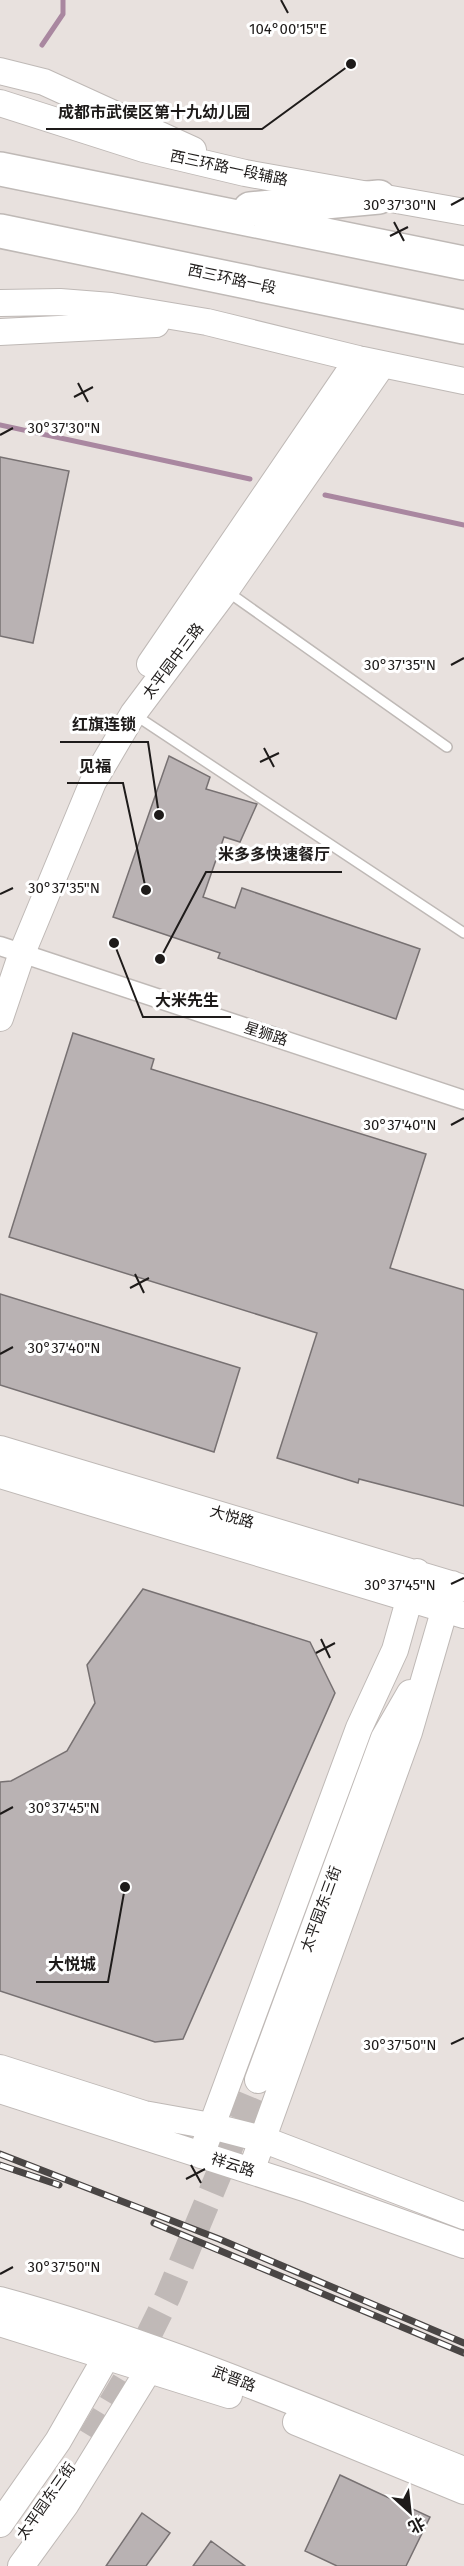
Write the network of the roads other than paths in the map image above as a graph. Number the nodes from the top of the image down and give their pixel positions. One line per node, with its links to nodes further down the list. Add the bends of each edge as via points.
1 (0, 71): 4 (street, via 44,82)
2 (0, 103): 4 (street, 西三环路一段辅路, via 144,149)
3 (0, 169): 7 (highway)
4 (245, 173): 5 (street, 西三环路一段辅路)
5 (379, 197): 6 (street, 西三环路一段辅路); 7 (highway)
6 (459, 203)
7 (218, 213): 9 (highway)
8 (0, 231): 12 (highway, 西三环路一段)
9 (464, 263)
10 (0, 303): 11 (street, via 111,306)
11 (207, 322): 13 (street); 14 (street)
12 (464, 327)
13 (0, 332)
14 (358, 359): 15 (street); 21 (street, 太平园中三路, via 115,716 83,772)
15 (382, 365): 16 (street); 17 (street, 太平园中三路)
16 (464, 381)
17 (226, 590): 18 (street, 太平园中三路); 19 (lane)
18 (133, 714): 20 (lane); 21 (street, 太平园中三路, via 93,782)
19 (447, 747)
20 (464, 933)
21 (8, 955): 22 (street, 太平园中三路); 23 (street, 星狮路)
22 (0, 1018)
23 (464, 1100)
24 (0, 1449): 26 (street, 大悦路)
25 (4, 1479): 28 (street)
26 (417, 1572): 27 (street, 大悦路); 28 (street)
27 (458, 1586): 29 (street)
28 (409, 1598): 29 (street); 30 (street)
29 (454, 1612): 31 (street)
30 (394, 1650): 32 (street); 34 (street, via 359,1728)
31 (428, 1663): 32 (street); 35 (street, via 409,1732)
32 (384, 1738): 35 (street, 太平园东三街)
33 (0, 2068): 37 (street, 祥云路, via 144,2114)
34 (231, 2073): 35 (street, via 243,2085 266,2096); 37 (street)
35 (268, 2086): 38 (street)
36 (0, 2090): 39 (street, 祥云路)
37 (211, 2126): 38 (street, 祥云路); 39 (street)
38 (262, 2139): 40 (street); 41 (street, 祥云路)
39 (201, 2155): 40 (street, 祥云路)
40 (252, 2171): 42 (street, 祥云路)
41 (464, 2216)
42 (464, 2245)
43 (0, 2300): 45 (street, 武晋路)
44 (0, 2323): 45 (street, 武晋路)
45 (113, 2346): 46 (street, 武晋路); 47 (street)
46 (155, 2360): 48 (street); 49 (street, 武晋路, via 238,2380); 50 (street, 武晋路)
47 (72, 2416): 48 (street, via 88,2419); 51 (street)
48 (99, 2437): 52 (street, 太平园东三街); 53 (street, via 66,2504)
49 (464, 2470)
50 (464, 2491)
51 (0, 2524)
52 (1, 2566)
53 (21, 2566)

